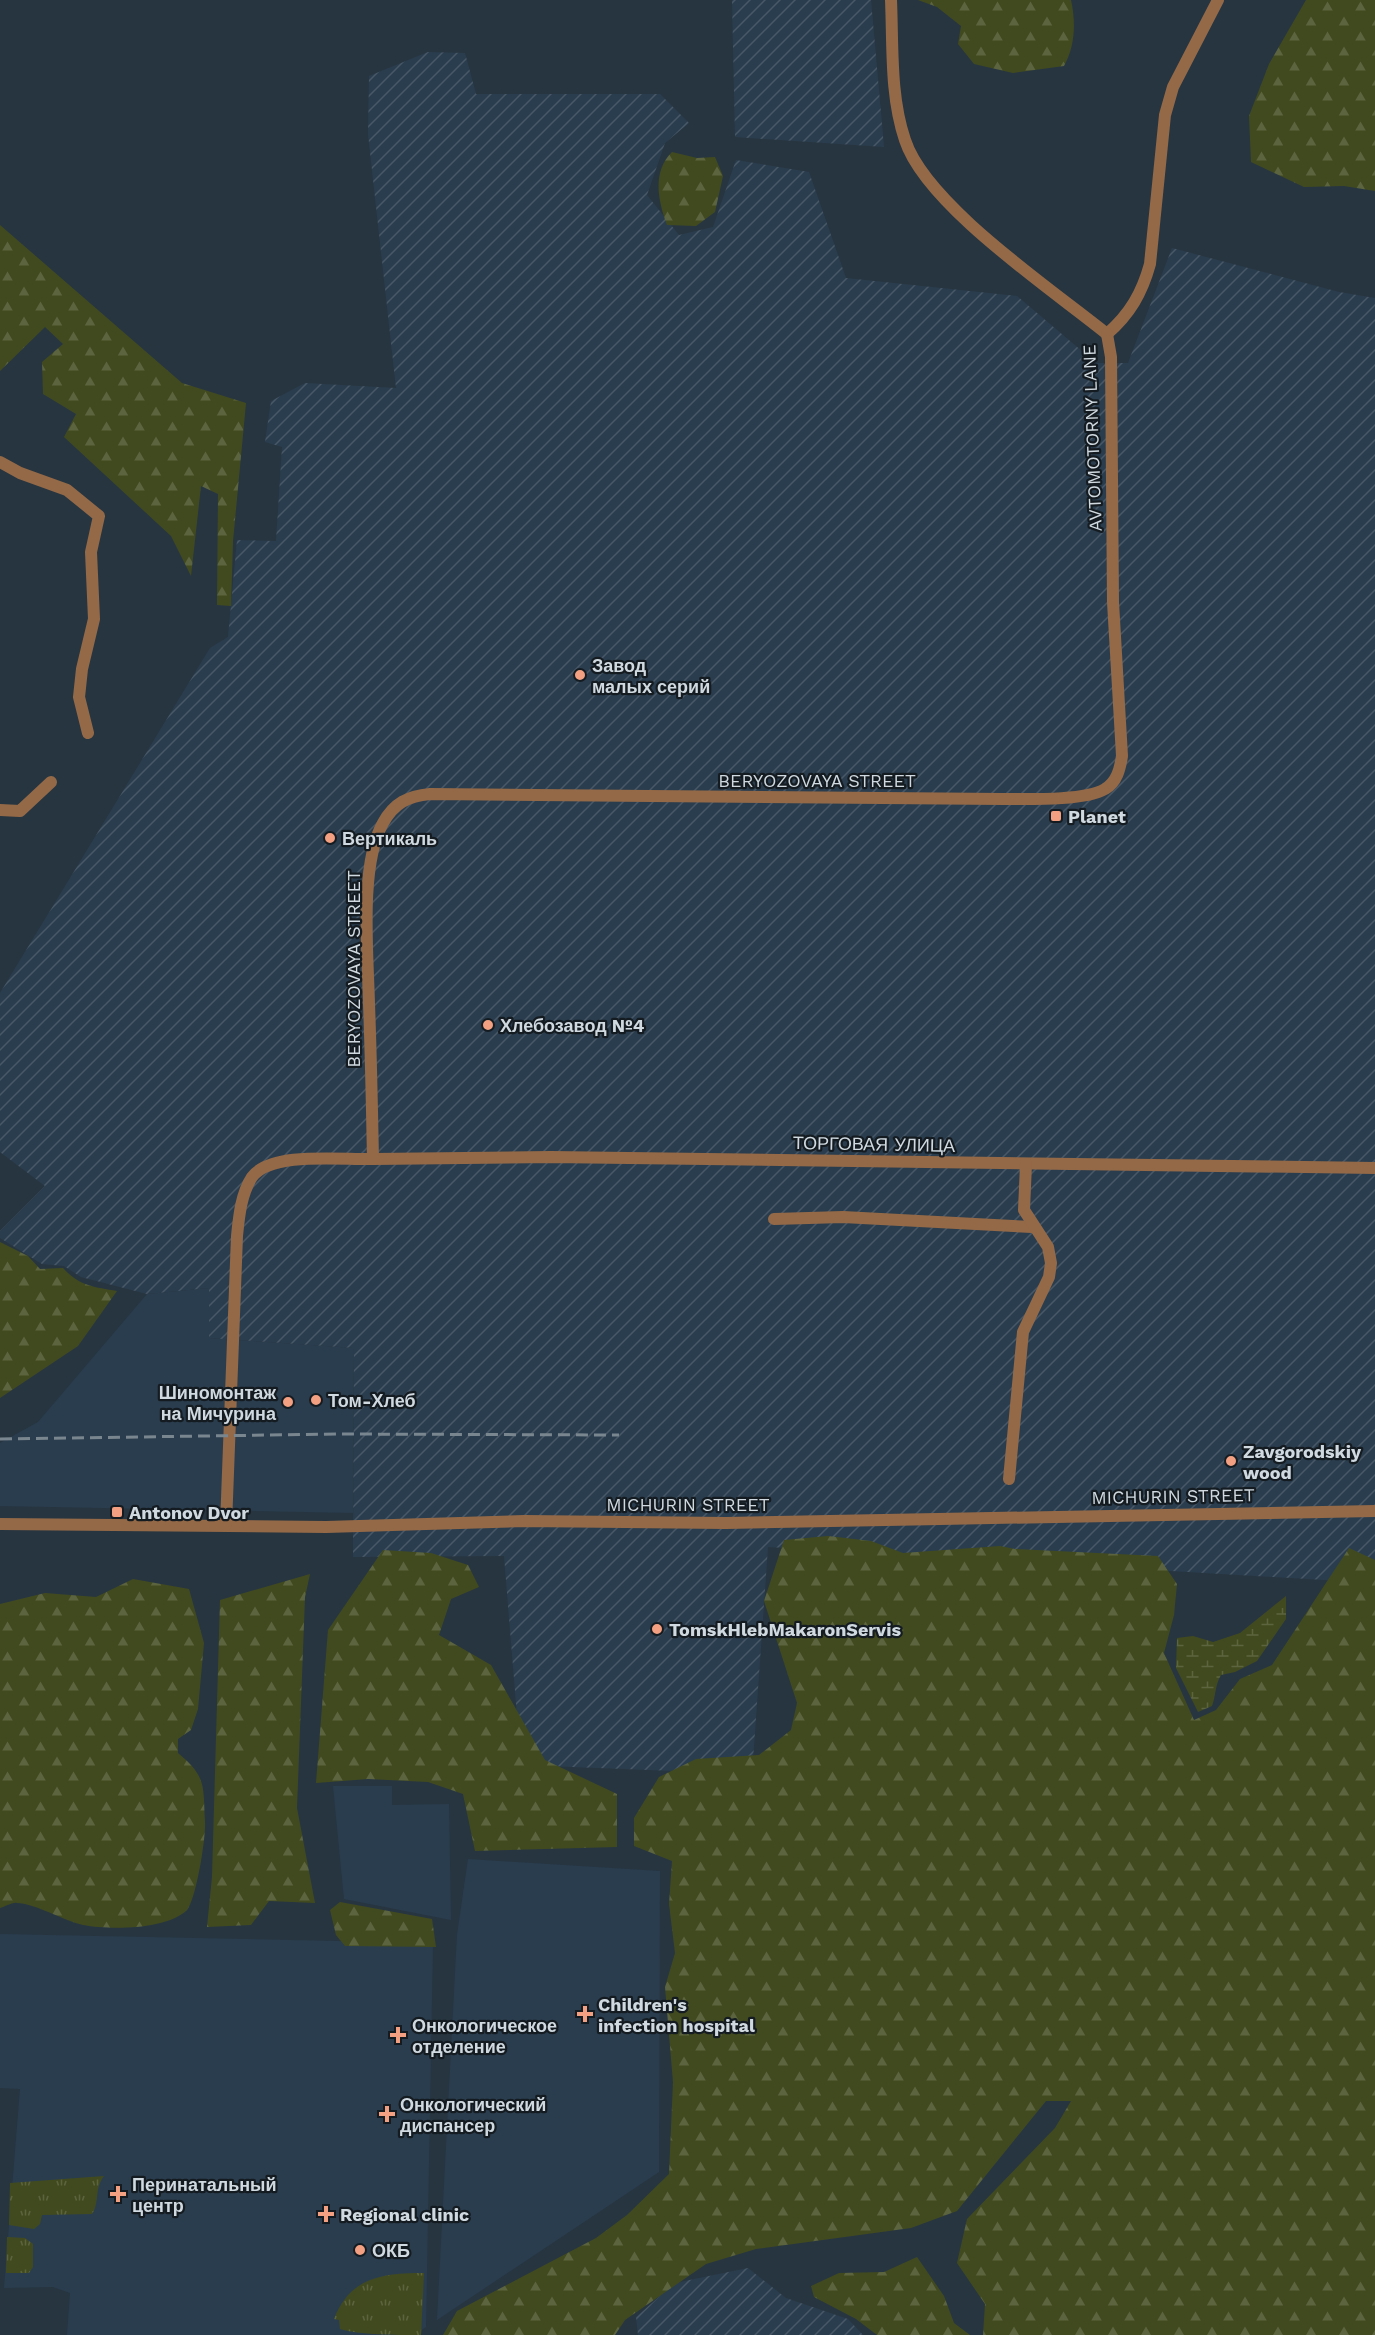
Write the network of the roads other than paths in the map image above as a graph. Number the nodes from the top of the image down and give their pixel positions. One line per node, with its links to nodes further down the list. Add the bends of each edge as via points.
1 (891, 0): 3 (street, via 899,120 905,143 929,182 1023,267)
2 (1218, 0): 3 (street, AVTOMOTORNY LANE, via 1173,87 1165,115 1145,284 1131,310)
3 (1107, 334): 7 (street, AVTOMOTORNY LANE, via 1111,357 1113,602 1122,756 1120,770)
4 (0, 462): 5 (street, via 67,490 99,516 91,552 94,619 80,697)
5 (88, 733)
6 (51, 782): 8 (street, via 20,811)
7 (1106, 789): 9 (street, BERYOZOVAYA STREET, via 1087,795 1002,799 430,794 404,800 382,825 369,871)
8 (0, 810)
9 (374, 1159): 10 (street, ТОРГОВАЯ УЛИЦА); 17 (street, via 280,1161 263,1167 247,1187 237,1236)
10 (1026, 1164): 11 (street, ТОРГОВАЯ УЛИЦА); 13 (street, via 1024,1210)
11 (1375, 1168)
12 (774, 1219): 13 (street, via 843,1217)
13 (1032, 1227): 14 (street, via 1048,1247 1052,1263 1023,1332)
14 (1009, 1479)
15 (1375, 1511): 17 (street, MICHURIN STREET, via 726,1523)
16 (0, 1524): 17 (street, MICHURIN STREET)
17 (226, 1525)

